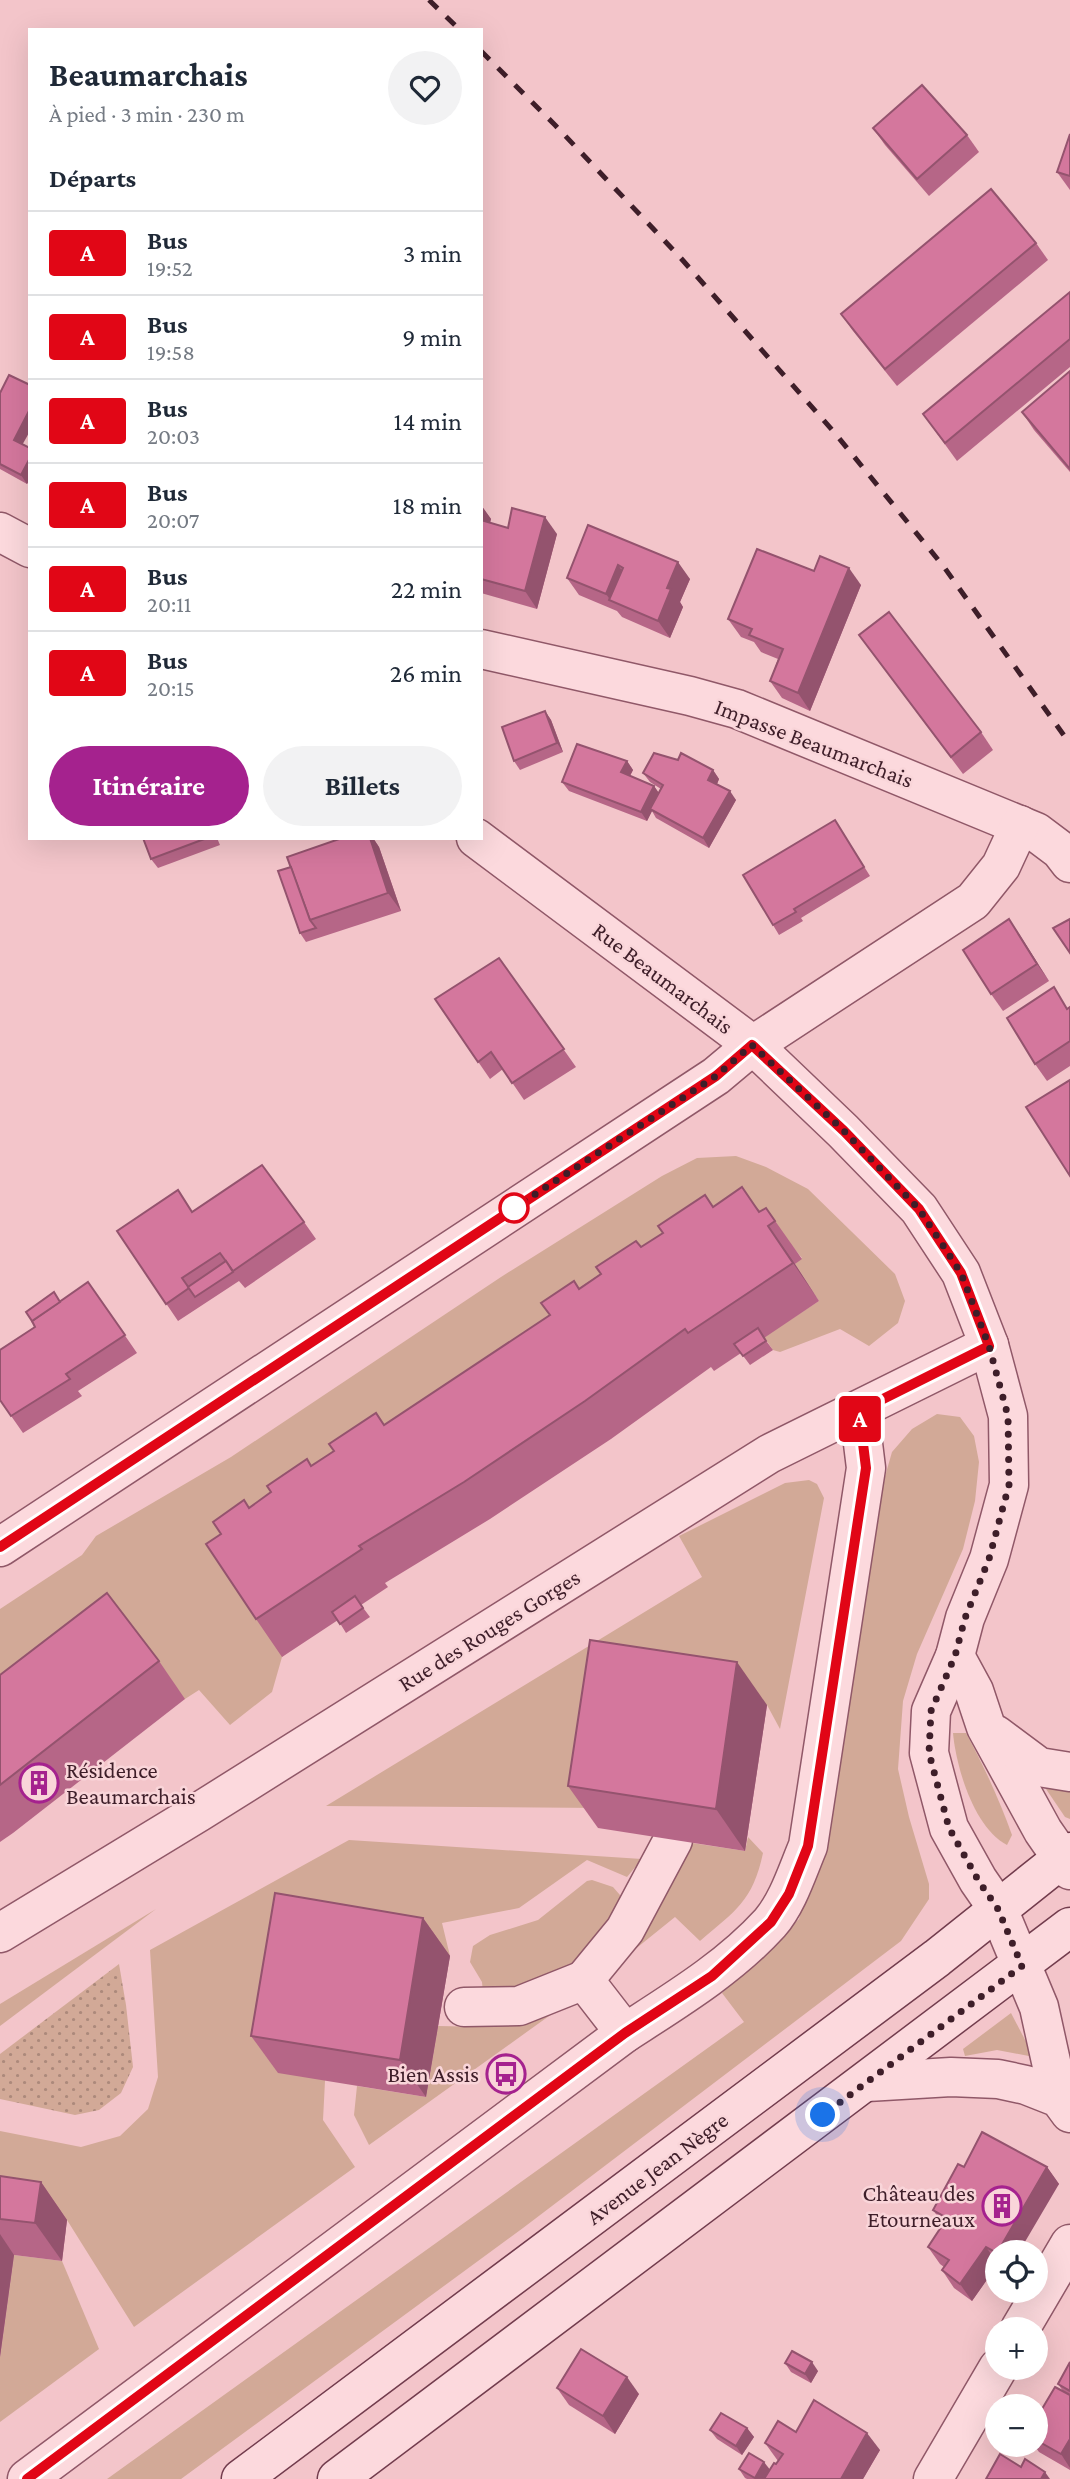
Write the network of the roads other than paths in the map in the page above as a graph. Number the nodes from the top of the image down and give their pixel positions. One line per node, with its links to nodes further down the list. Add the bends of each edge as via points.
1 (0, 532): 2 (street)
2 (28, 547)
3 (483, 649): 4 (street, Impasse Beaumarchais, via 737,709)
4 (1020, 825): 6 (street, Impasse Beaumarchais, via 1060,850); 7 (street, via 1001,866 973,901)
5 (479, 840): 7 (street, Rue Beaumarchais)
6 (1070, 863)
7 (752, 1045): 8 (street, Rue Beaumarchais, via 919,1209 961,1273); 10 (street, via 705,1083)
8 (989, 1346): 9 (street, Rue des Rouges Gorges); 11 (street, Rue Beaumarchais, via 1008,1416 1009,1485)
9 (859, 1411): 18 (street, Rue des Rouges Gorges, via 769,1454); 22 (street, via 866,1468 808,1846 789,1894 771,1922 712,1976)
10 (0, 1547)
11 (955, 1656): 12 (street); 16 (street, Rue Beaumarchais, via 931,1711 929,1753 949,1828)
12 (986, 1727): 13 (street, via 1039,1767); 15 (street, via 1043,1831)
13 (1070, 1772)
14 (673, 1840): 20 (street, via 625,1930)
15 (1067, 1860): 16 (street, Avenue Jean Nègre)
16 (998, 1909): 19 (street, Rue Beaumarchais); 29 (street, Avenue Jean Nègre)
17 (1070, 1927): 19 (street)
18 (0, 1933)
19 (1022, 1966): 23 (street); 24 (street, Rue Beaumarchais, via 1039,2007)
20 (584, 1980): 21 (street, via 519,2006); 22 (street)
21 (464, 2007)
22 (625, 2033): 28 (street)
23 (867, 2082): 24 (street, via 998,2079 1026,2085); 30 (street)
24 (1064, 2106)
25 (1070, 2244): 26 (street)
26 (1027, 2317)
27 (991, 2380): 31 (street)
28 (27, 2479)
29 (241, 2479)
30 (337, 2479)
31 (933, 2479)

